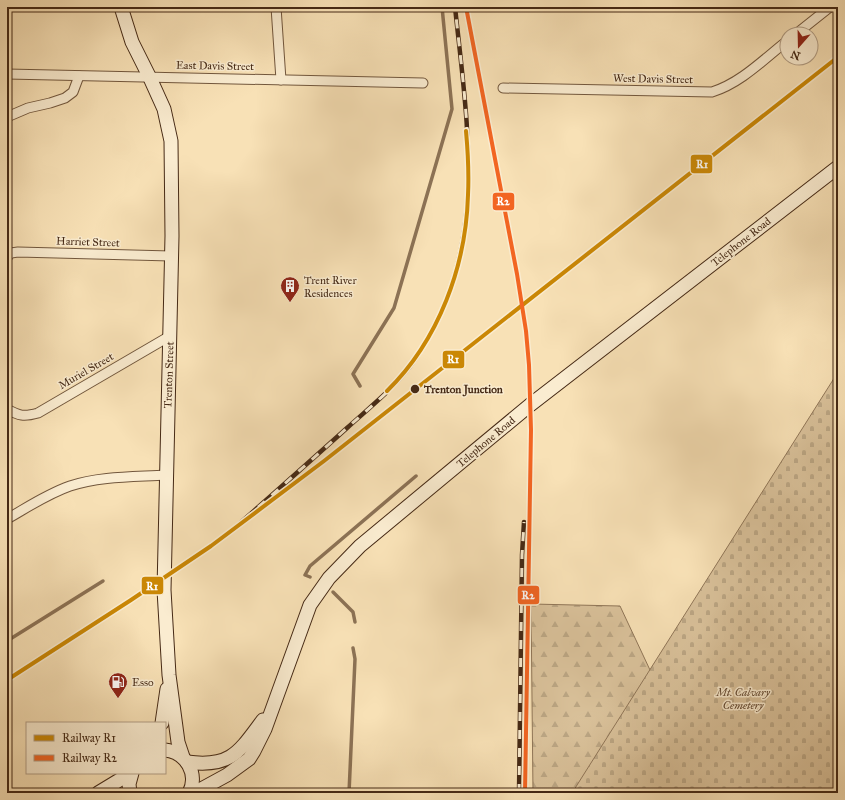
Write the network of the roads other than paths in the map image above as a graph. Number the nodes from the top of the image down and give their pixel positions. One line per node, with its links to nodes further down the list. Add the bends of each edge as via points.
1 (121, 7): 8 (street, Trenton Street, via 132,42)
2 (276, 7): 9 (street)
3 (830, 7): 4 (street)
4 (806, 26)
5 (779, 47): 11 (street, West Davis Street, via 725,88 712,92)
6 (7, 74): 7 (street, East Davis Street)
7 (79, 76): 8 (street, East Davis Street); 12 (street, via 73,92 64,98)
8 (150, 78): 9 (street, East Davis Street); 14 (street, Trenton Street, via 164,109 171,141)
9 (281, 80): 10 (street, East Davis Street)
10 (423, 83)
11 (503, 88)
12 (7, 117)
13 (838, 167): 21 (street, Telephone Road, via 530,406 360,546 329,578 310,605)
14 (171, 256): 15 (street, Harriet Street, via 18,252); 16 (street, Trenton Street)
15 (7, 257)
16 (170, 336): 17 (street, Muriel Street, via 38,413 26,416); 18 (street, Trenton Street)
17 (10, 410)
18 (166, 475): 19 (street, via 100,480 72,486 43,497); 20 (street, Trenton Street, via 164,590)
19 (7, 519)
20 (169, 675): 22 (street, Trenton Street); 24 (street, Trenton Street, via 178,742)
21 (272, 707): 24 (street, Telephone Road, via 248,741 230,758 215,763); 30 (street, Telephone Road, via 249,759 227,775)
22 (162, 722)
23 (166, 750): 24 (street, Telephone Road, via 174,752)
24 (185, 760): 29 (street, Trenton Street, via 193,777)
25 (129, 774): 27 (street)
26 (131, 774): 28 (street)
27 (98, 793)
28 (130, 793)
29 (189, 793)
30 (194, 793)

